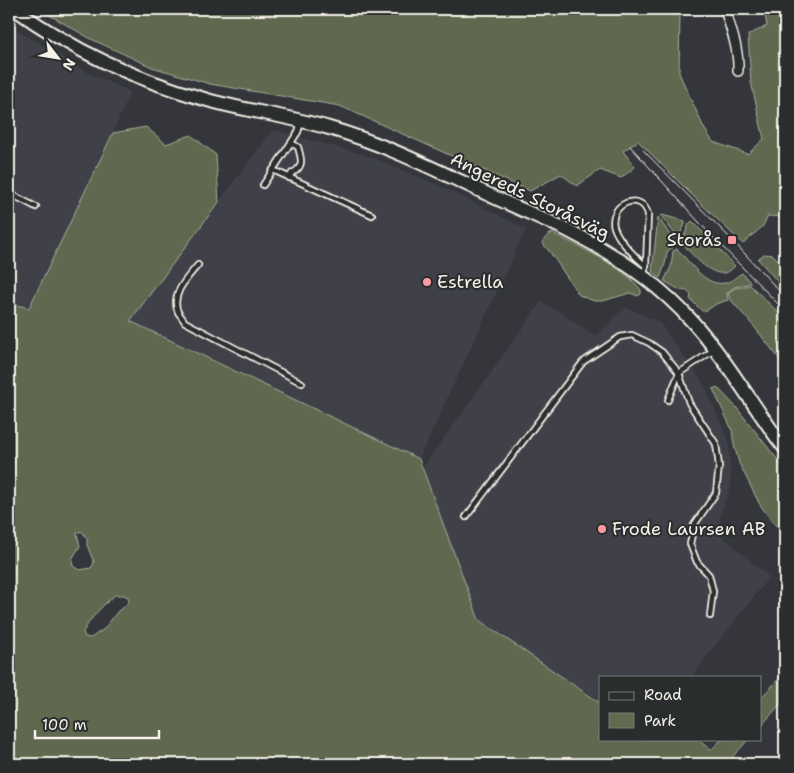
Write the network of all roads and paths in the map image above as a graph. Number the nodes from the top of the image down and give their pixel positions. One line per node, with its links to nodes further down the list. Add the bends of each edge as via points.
1 (16, 9): 4 (street, Angereds Storåsväg, via 85,52 154,82 205,99)
2 (725, 9): 3 (street, via 739,58)
3 (738, 72)
4 (301, 120): 5 (lane); 13 (street, Angereds Storåsväg, via 393,151 569,232)
5 (291, 143): 6 (lane); 7 (lane, via 298,147 302,162)
6 (273, 170): 7 (lane); 8 (lane)
7 (289, 178): 11 (lane)
8 (262, 185)
9 (9, 193): 10 (lane)
10 (36, 207)
11 (372, 214)
12 (198, 265): 16 (lane, via 184,281 176,301 178,313 185,322)
13 (645, 271): 13 (lane, via 614,227 615,213 629,201 642,205 648,214); 14 (street, Angereds Storåsväg)
14 (715, 349): 15 (lane); 18 (street, Angereds Storåsväg)
15 (679, 373): 17 (lane); 19 (lane, via 662,352 632,335 620,337 582,362); 20 (lane, via 689,403 716,444 719,466 716,493 694,525 690,544 697,562 709,575 713,591)
16 (302, 384)
17 (668, 400)
18 (785, 448)
19 (466, 517)
20 (710, 616)

